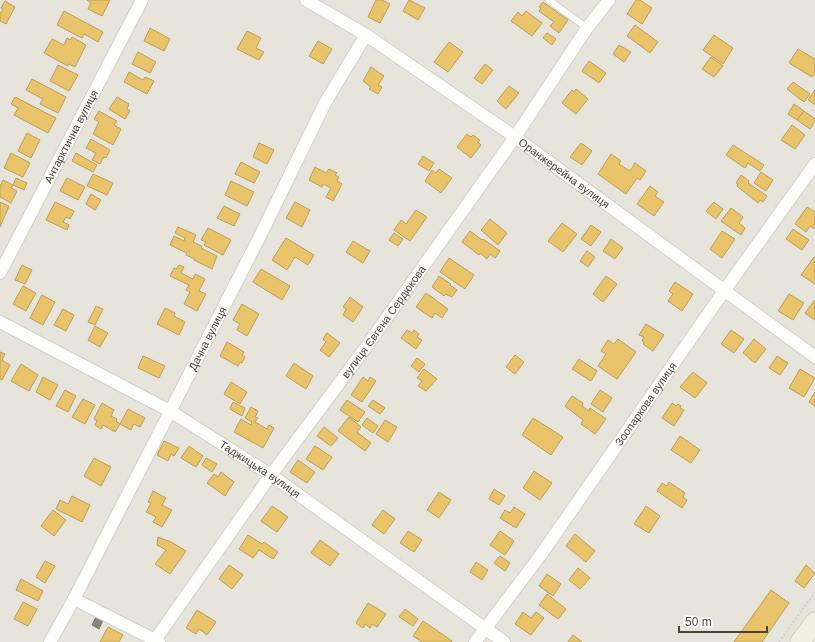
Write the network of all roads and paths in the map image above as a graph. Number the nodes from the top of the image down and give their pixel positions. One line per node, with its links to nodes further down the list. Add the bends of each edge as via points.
1 (142, 0): 9 (street, Антарктична вулиця)
2 (306, 0): 6 (street, Оранжерейна вулиця)
3 (549, 0): 5 (lane)
4 (609, 0): 5 (street, вулиця Євгена Сердюкова)
5 (588, 28): 7 (street, вулиця Євгена Сердюкова)
6 (366, 35): 7 (street, Оранжерейна вулиця); 13 (street, Дачна вулиця, via 325,103)
7 (515, 138): 10 (street, Оранжерейна вулиця); 14 (street, вулиця Євгена Сердюкова)
8 (815, 164): 10 (street, Зоопаркова вулиця)
9 (0, 273)
10 (724, 291): 12 (street, Оранжерейна вулиця); 18 (street, Зоопаркова вулиця)
11 (0, 322): 13 (street, Таджицька вулиця)
12 (815, 358)
13 (170, 411): 14 (street, Таджицька вулиця); 16 (street, Дачна вулиця)
14 (271, 475): 18 (street, Таджицька вулиця); 19 (street, вулиця Євгена Сердюкова)
15 (815, 592): 23 (path)
16 (74, 599): 19 (street); 20 (street, Дачна вулиця)
17 (815, 622): 24 (main road)
18 (486, 629): 21 (street, Зоопаркова вулиця); 22 (street, Таджицька вулиця)
19 (157, 641)
20 (50, 642)
21 (475, 642)
22 (504, 642)
23 (779, 642)
24 (800, 642)

